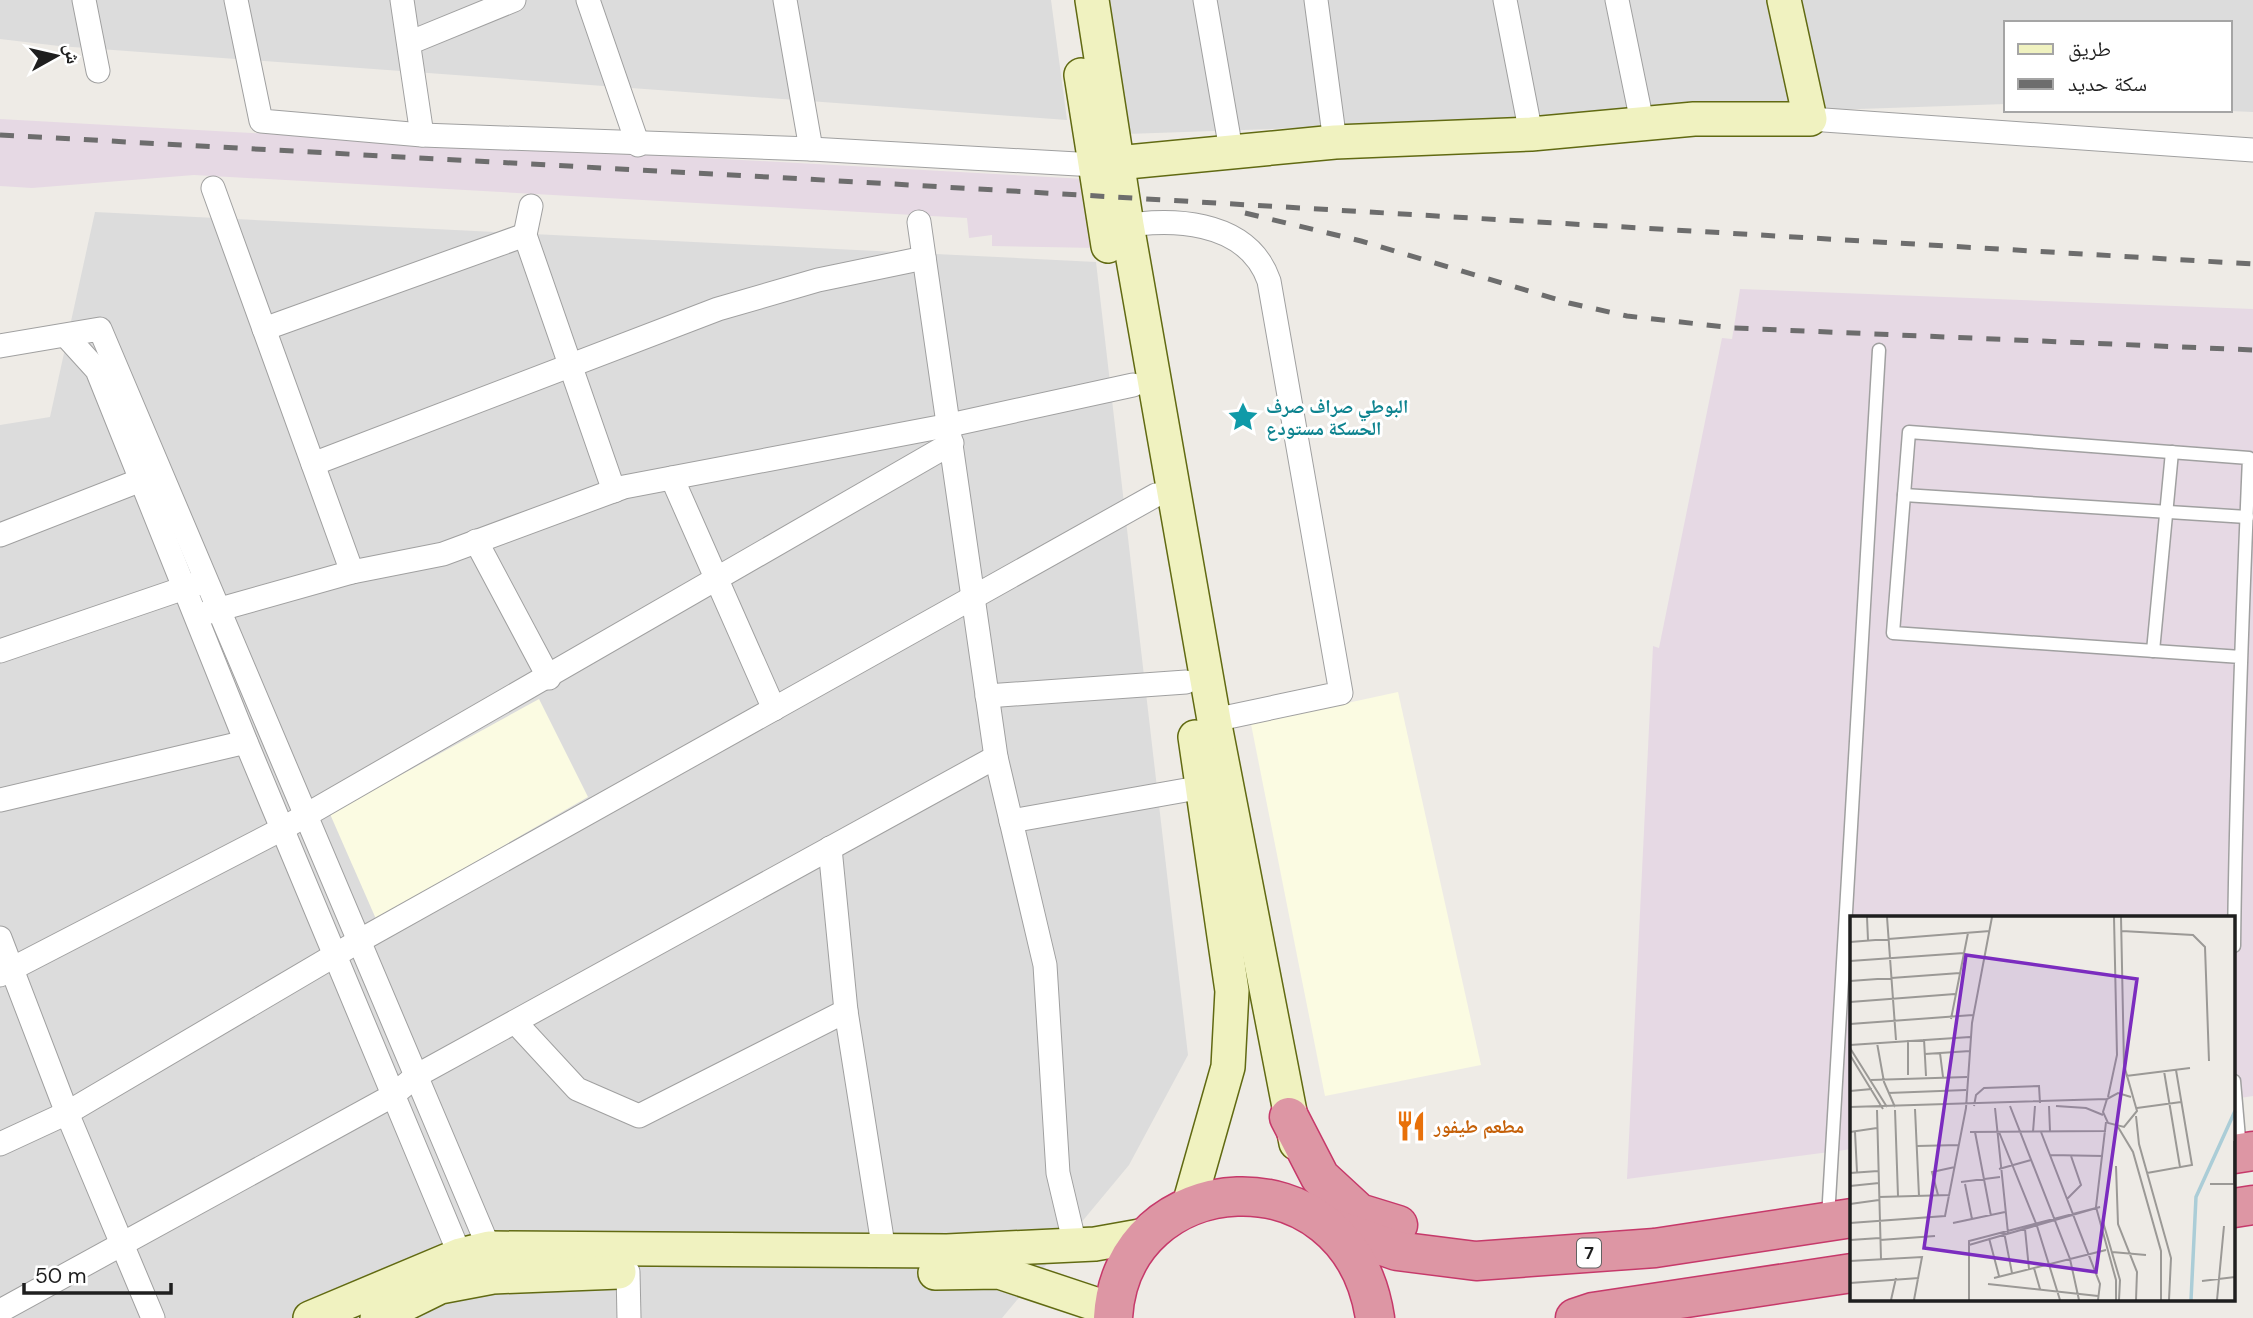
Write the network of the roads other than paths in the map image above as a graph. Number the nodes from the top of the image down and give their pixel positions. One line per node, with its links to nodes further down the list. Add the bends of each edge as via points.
1 (84, 0): 16 (street)
2 (236, 0): 20 (street, via 261,121)
3 (402, 0): 15 (street)
4 (514, 0): 15 (street)
5 (588, 0): 22 (street)
6 (785, 0): 23 (street)
7 (1069, 0): 26 (street)
8 (1092, 0): 26 (street)
9 (1205, 0): 24 (street)
10 (1316, 0): 21 (street)
11 (1504, 0): 19 (street)
12 (1617, 0): 18 (street)
13 (1760, 0): 17 (street)
14 (1784, 0): 17 (street)
15 (410, 43): 20 (street)
16 (99, 71)
17 (1798, 119): 18 (street); 25 (street)
18 (1642, 122): 19 (street)
19 (1531, 134): 21 (street)
20 (422, 135): 22 (street)
21 (1335, 142): 24 (street)
22 (638, 145): 23 (street)
23 (811, 149): 26 (street)
24 (1231, 150): 26 (street)
25 (2253, 150)
26 (1106, 165): 30 (street)
27 (213, 188): 33 (street)
28 (531, 206): 31 (street)
29 (919, 222): 32 (street)
30 (1116, 227): 38 (street); 65 (street); 65 (street, via 1170,221 1230,237 1259,259 1271,295 1341,693)
31 (525, 235): 33 (street); 37 (street)
32 (924, 258): 37 (street, via 818,280 718,309); 39 (street)
33 (264, 329): 41 (street)
34 (67, 337): 35 (street); 43 (street, via 97,370); 52 (street, via 100,329)
35 (0, 346)
36 (1879, 349): 74 (lane)
37 (569, 365): 41 (street); 44 (street)
38 (1133, 385): 39 (street); 45 (street)
39 (951, 434): 42 (street); 53 (street); 55 (street)
40 (2172, 452): 46 (lane, via 1909,432); 47 (lane); 48 (lane, via 2249,458)
41 (313, 464): 51 (street)
42 (672, 478): 44 (street); 53 (street)
43 (141, 480): 49 (street); 54 (street)
44 (614, 491): 50 (street)
45 (1156, 495): 55 (street); 62 (street)
46 (1904, 495): 47 (lane); 58 (lane, via 1892,633)
47 (2166, 512): 48 (lane); 58 (lane)
48 (2247, 517): 60 (lane)
49 (0, 535)
50 (476, 541): 51 (street, via 443,554); 61 (street)
51 (352, 572): 56 (street)
52 (206, 580): 54 (street); 56 (street)
53 (717, 580): 61 (street); 64 (street)
54 (184, 588): 57 (street); 59 (street)
55 (974, 597): 63 (street); 64 (street)
56 (218, 609): 57 (street); 70 (street)
57 (196, 617): 66 (street)
58 (2153, 651): 60 (lane)
59 (0, 652)
60 (2241, 657): 75 (lane)
61 (549, 678): 70 (street)
62 (1186, 682): 63 (street); 68 (street)
63 (987, 696): 67 (street)
64 (774, 709): 77 (street)
65 (1214, 720): 87 (street)
66 (246, 742): 69 (street); 72 (street)
67 (996, 757): 71 (street); 73 (street)
68 (1203, 787): 71 (street); 90 (street, via 1232,991 1227,1067)
69 (0, 800)
70 (305, 813): 72 (street); 77 (street)
71 (1011, 821): 95 (street, via 1045,965 1058,1173)
72 (282, 829): 78 (street); 79 (street)
73 (830, 848): 81 (street); 82 (street)
74 (1854, 916)
75 (2235, 916)
76 (0, 938): 79 (street)
77 (359, 941): 78 (street); 83 (street)
78 (335, 956): 84 (street); 86 (street)
79 (6, 972): 86 (street)
80 (1850, 997): 91 (lane)
81 (846, 1012): 82 (street, via 639,1116 577,1088); 97 (street)
82 (515, 1021): 83 (street)
83 (416, 1076): 84 (street); 98 (street)
84 (392, 1096): 94 (street); 98 (street)
85 (2236, 1099): 89 (lane)
86 (66, 1113): 88 (street); 94 (street)
87 (1289, 1117): 92 (street); 96 (highway, via 1320,1177 1359,1213 1467,1247)
88 (0, 1144)
89 (2242, 1153)
90 (1188, 1208): 92 (highway, 7, via 1231,1196 1253,1196 1285,1203); 93 (highway, 7)
91 (1840, 1220): 96 (highway, 7)
92 (1322, 1222): 96 (highway, 7, via 1397,1251 1476,1261); 107 (highway, 7, via 1344,1242 1361,1268)
93 (1151, 1234): 95 (street); 102 (highway, 7, via 1126,1269)
94 (121, 1245): 101 (street); 103 (street)
95 (1075, 1245): 97 (street)
96 (1656, 1248)
97 (884, 1251): 98 (street)
98 (481, 1260): 99 (street); 104 (street); 105 (street, via 440,1287)
99 (628, 1272): 102 (street, via 999,1272); 106 (street)
100 (1850, 1273): 108 (highway)
101 (0, 1311)
102 (1113, 1314)
103 (153, 1318)
104 (310, 1318)
105 (377, 1318)
106 (629, 1318)
107 (1376, 1318)
108 (1575, 1318)

